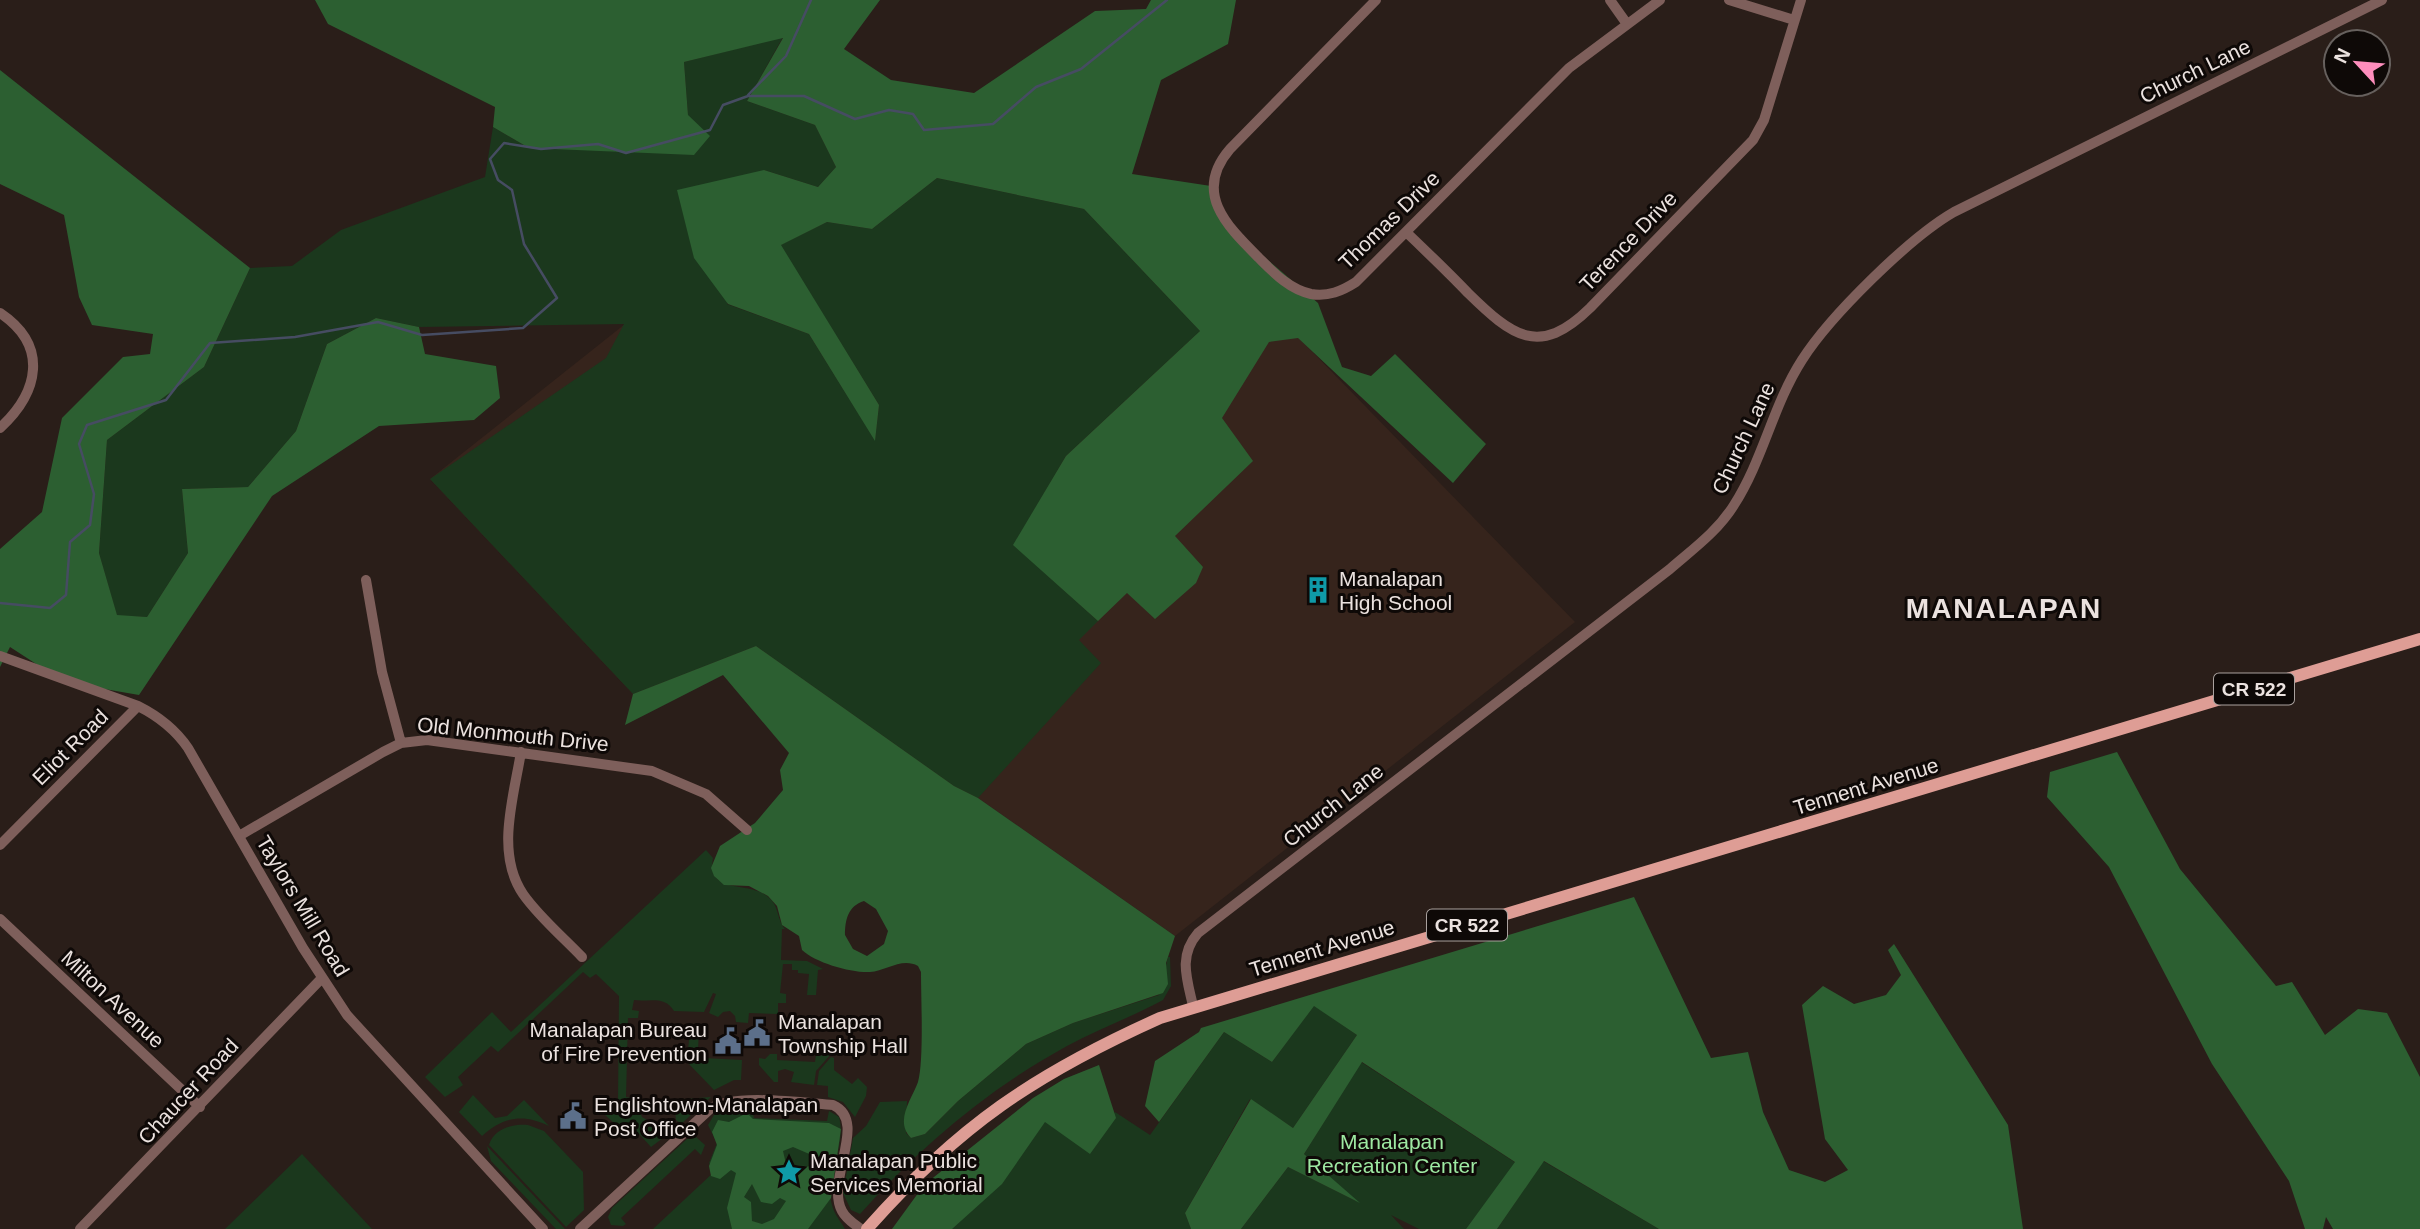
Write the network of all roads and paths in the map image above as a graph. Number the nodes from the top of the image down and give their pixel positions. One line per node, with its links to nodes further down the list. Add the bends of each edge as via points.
1 (1376, 0): 9 (street, Thomas Drive, via 1226,155 1216,174 1215,201 1226,225 1269,267 1288,285 1313,294 1333,294 1356,282)
2 (1610, 0): 8 (street)
3 (1660, 0): 8 (street, Thomas Drive)
4 (1729, 0): 7 (street)
5 (1801, 0): 7 (street, Terence Drive)
6 (2382, 0): 24 (street, Church Lane, via 1954,212 1923,232 1843,311 1801,361 1741,493 1705,539 1198,933 1188,946 1184,965)
7 (1794, 20): 9 (street, Terence Drive, via 1753,140 1565,330 1535,337 1505,328)
8 (1627, 24): 9 (street, Thomas Drive, via 1569,68)
9 (1406, 232)
10 (0, 313): 11 (street, via 20,330 34,366 26,397)
11 (0, 428)
12 (366, 580): 16 (street, via 382,673)
13 (2420, 639): 24 (main road, Tennent Avenue / CR 522)
14 (0, 656): 15 (street, Taylors Mill Road)
15 (138, 706): 19 (street, Taylors Mill Road, via 182,740); 20 (street, Eliot Road)
16 (401, 743): 17 (street, Old Monmouth Drive, via 426,740); 19 (street, Old Monmouth Drive)
17 (521, 752): 18 (street, Old Monmouth Drive, via 667,775 706,794); 22 (street, via 508,834 515,877 523,894)
18 (747, 830)
19 (239, 836): 23 (street, Taylors Mill Road)
20 (0, 845)
21 (0, 919): 25 (street, Milton Avenue)
22 (582, 957)
23 (322, 978): 25 (street, Chaucer Road); 27 (street, Taylors Mill Road, via 370,1043)
24 (1193, 1006): 30 (main road, Tennent Avenue / CR 522, via 1091,1050 1017,1092 940,1152)
25 (200, 1107): 26 (street, Chaucer Road)
26 (80, 1229)
27 (543, 1229)
28 (580, 1229): 29 (street, via 710,1109 739,1101 833,1105 844,1112 849,1125 838,1201 845,1216)
29 (861, 1229)
30 (867, 1229)

